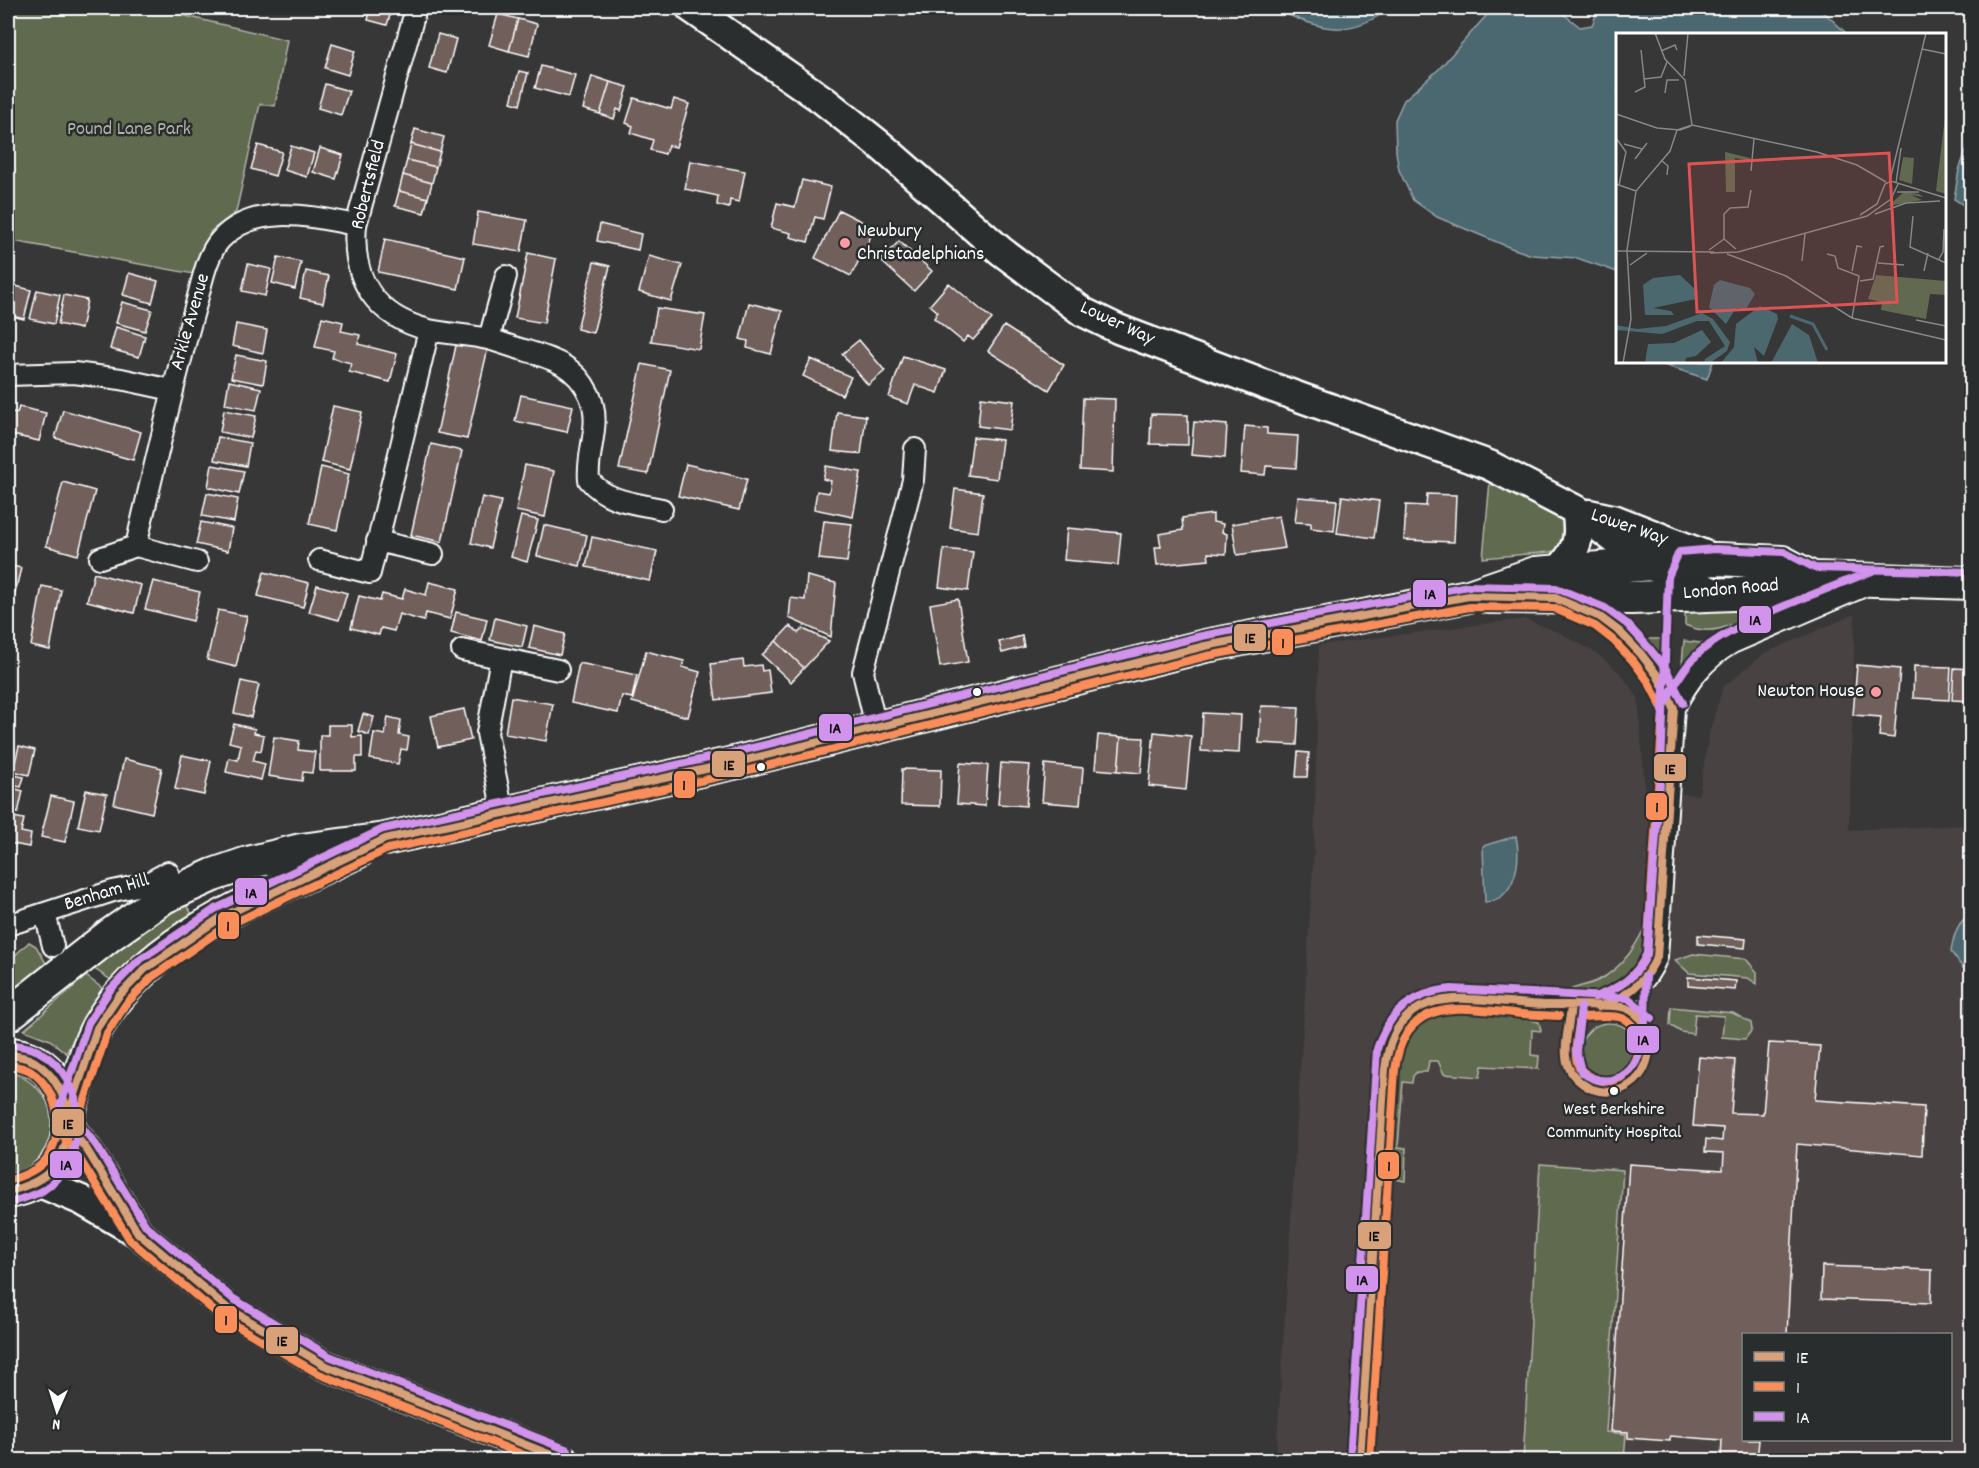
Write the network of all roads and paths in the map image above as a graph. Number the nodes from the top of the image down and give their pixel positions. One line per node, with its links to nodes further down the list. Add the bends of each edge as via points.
1 (416, 8): 3 (street, Robertsfield)
2 (690, 8): 11 (street, Lower Way, via 823,100 1001,251 1083,312 1271,387 1490,465)
3 (356, 225): 5 (street, Robertsfield, via 357,258 367,290 387,312); 8 (street, Arkle Avenue, via 306,215 276,216 244,224 221,239 206,267)
4 (506, 276): 6 (street)
5 (429, 330): 6 (street, Robertsfield); 12 (street)
6 (489, 339): 10 (street, Robertsfield, via 553,358 574,372 590,395 595,416 589,480 599,492 614,499)
7 (8, 375): 8 (street, via 74,373)
8 (172, 390): 13 (street, Arkle Avenue)
9 (915, 449): 29 (street, via 913,480 863,672)
10 (662, 509)
11 (1576, 510): 16 (street, Lower Way, via 1616,520); 19 (street, Lower Way); 23 (street, via 1578,543)
12 (377, 541): 14 (street); 17 (street, via 370,573)
13 (136, 546): 15 (street); 18 (street)
14 (433, 554)
15 (100, 558)
16 (1716, 560): 19 (main road, London Road); 20 (main road, London Road, via 1782,562)
17 (319, 561)
18 (197, 562)
19 (1650, 565): 23 (main road, London Road); 24 (street, Lower Way)
20 (1812, 578): 21 (main road, London Road); 24 (main road, London Road, via 1777,589)
21 (1877, 580): 22 (main road, London Road); 28 (street, via 1782,619 1714,654 1690,678)
22 (1971, 583)
23 (1558, 584): 24 (main road, London Road); 28 (street, via 1626,637 1657,675); 29 (main road, London Road, via 1205,646)
24 (1715, 593)
25 (462, 650): 26 (street)
26 (501, 658): 27 (street); 30 (street, via 487,733)
27 (558, 670)
28 (1674, 708): 39 (street, via 1657,957 1651,972 1633,993 1599,1007 1466,999 1433,1001 1414,1010 1401,1022 1387,1050)
29 (876, 727): 30 (main road, London Road, via 738,762)
30 (503, 813): 31 (main road, London Road)
31 (385, 839): 36 (main road, via 301,850 248,863 164,897); 38 (main road, via 220,918 145,969 117,997 97,1028)
32 (168, 872): 33 (street, Benham Hill, via 146,884)
33 (45, 913): 34 (street, Benham Hill); 35 (street, Benham Hill)
34 (8, 925)
35 (53, 946)
36 (8, 1015)
37 (8, 1054): 38 (main road, via 33,1061 50,1074 62,1092)
38 (69, 1120): 40 (main road, via 63,1152 53,1169); 41 (street)
39 (1378, 1177)
40 (18, 1193): 41 (street, via 81,1200)
41 (138, 1233): 43 (street, via 225,1307 324,1365)
42 (1366, 1361): 44 (street)
43 (564, 1461)
44 (1360, 1461)

